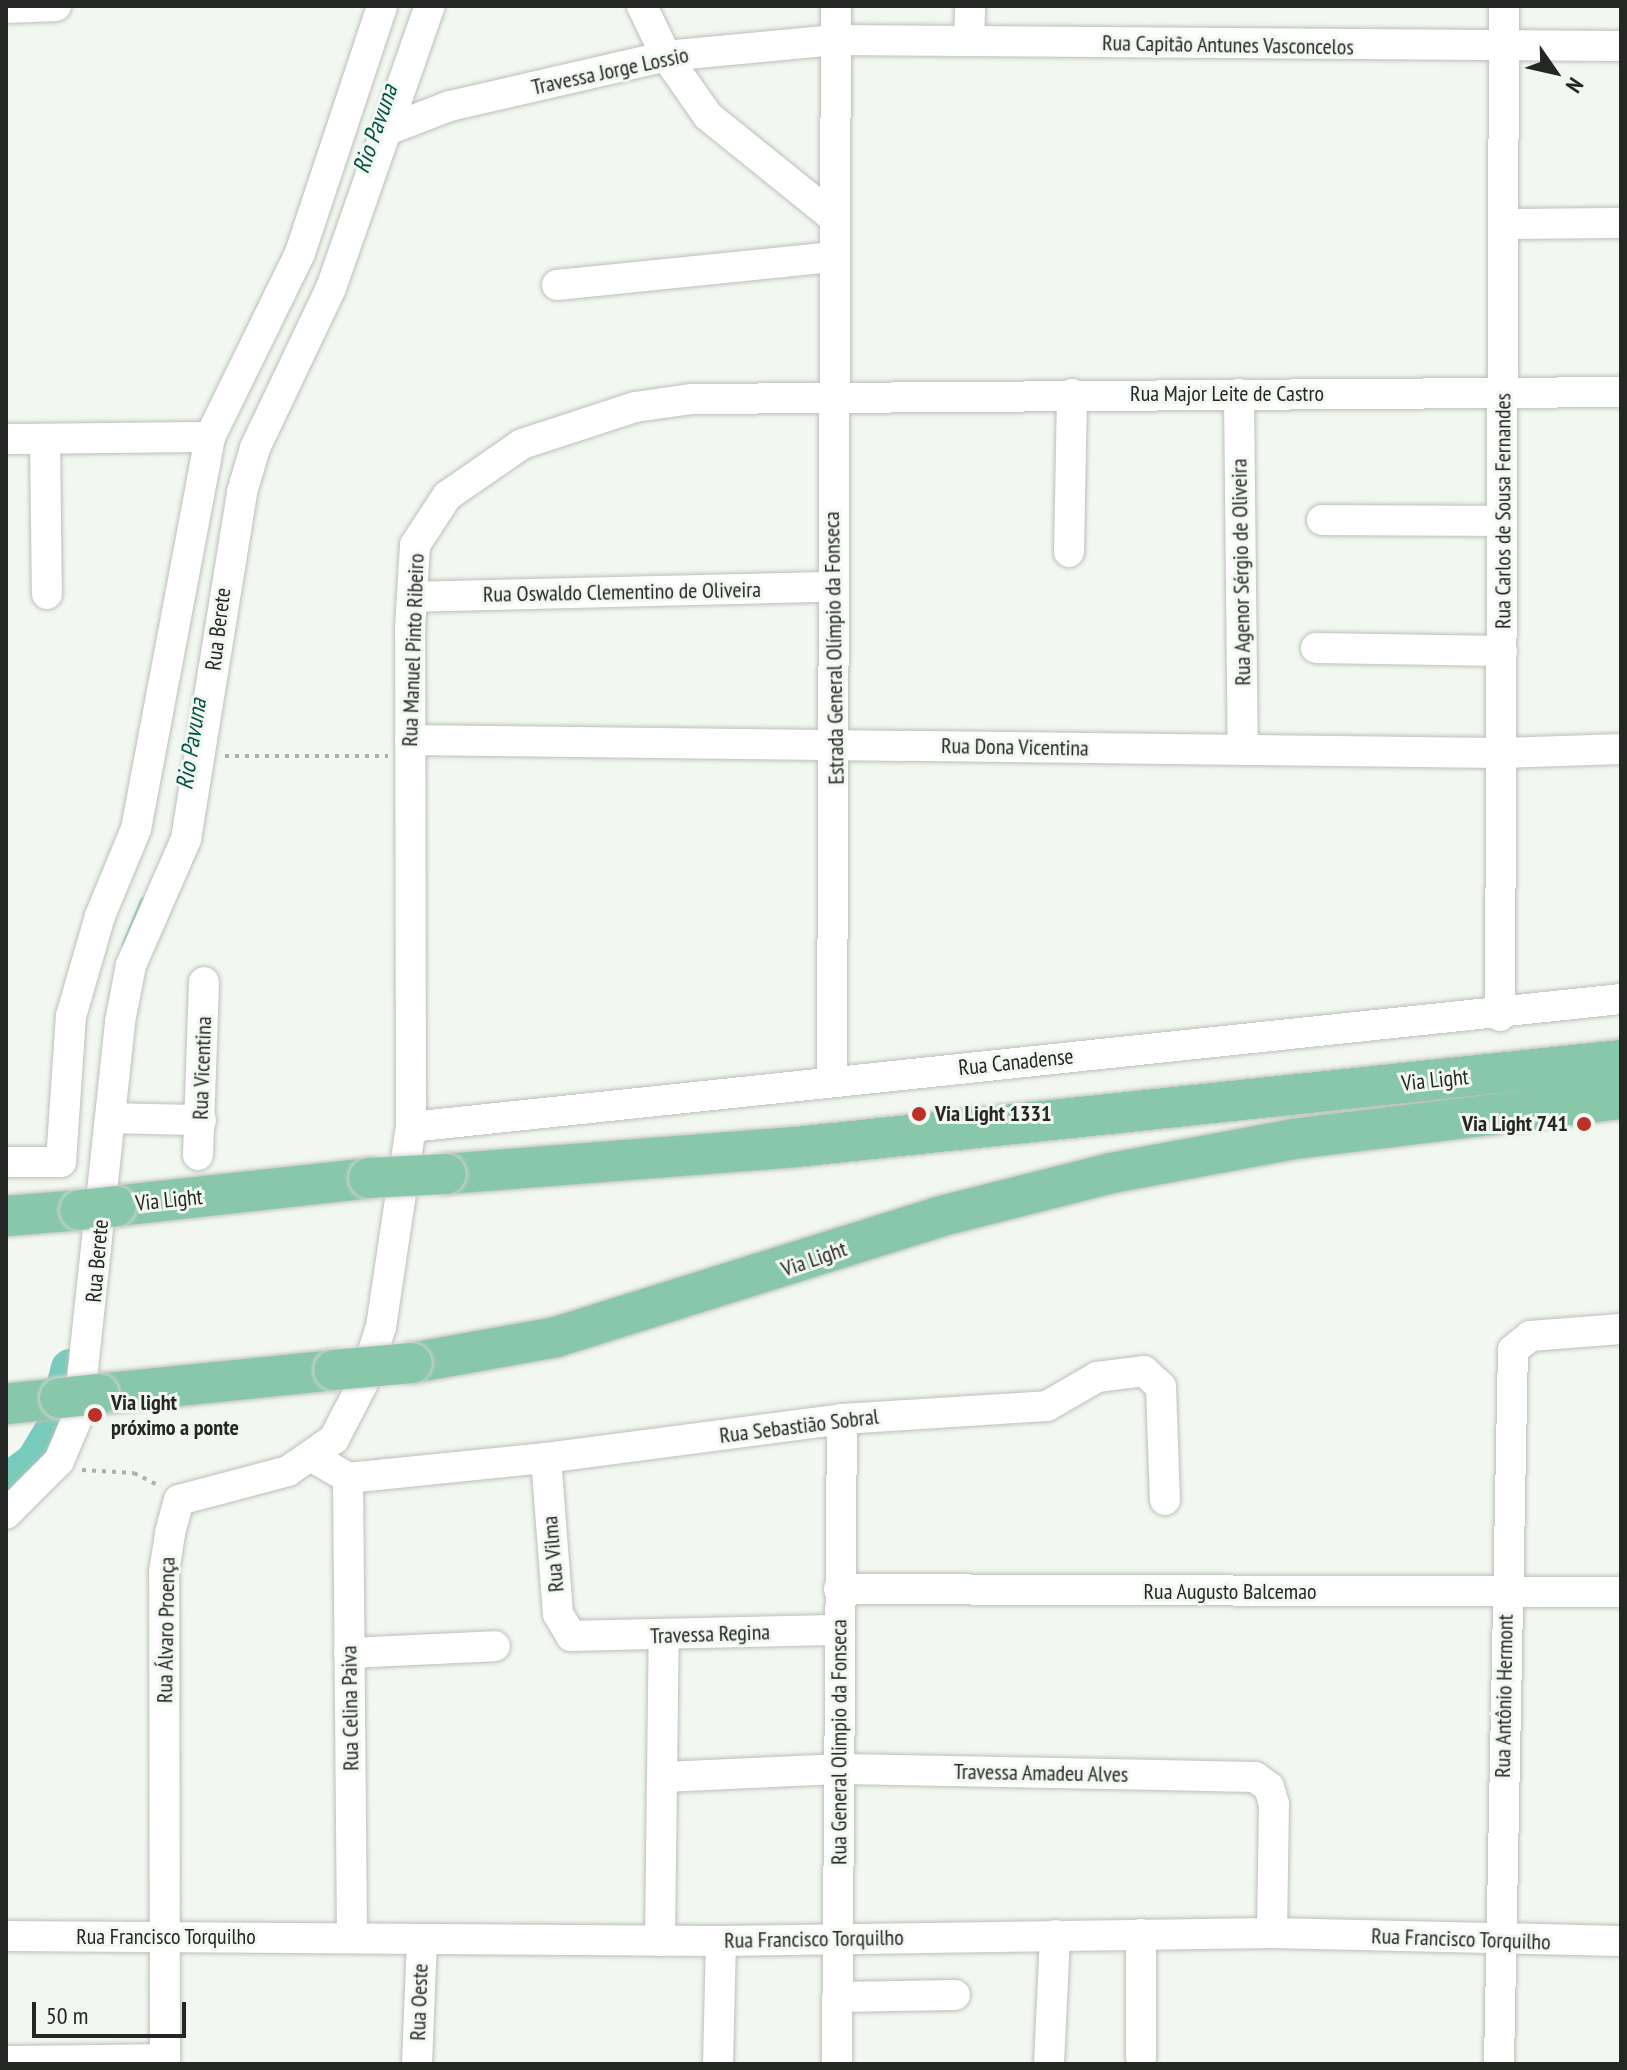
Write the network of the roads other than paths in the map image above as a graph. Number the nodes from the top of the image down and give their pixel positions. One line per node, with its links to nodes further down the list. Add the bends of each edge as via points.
1 (56, 6): 8 (street)
2 (382, 6): 25 (street, Rua Berete, via 300,253)
3 (430, 6): 14 (street, Rua Berete)
4 (642, 6): 13 (street)
5 (836, 6): 9 (street, Estrada General Olímpio da Fonseca)
6 (970, 6): 10 (street)
7 (1504, 6): 12 (street, Rua Carlos de Sousa Fernandes)
8 (6, 8)
9 (835, 40): 10 (street, Rua Capitão Antunes Vasconcelos); 13 (street, Travessa Jorge Lossio); 15 (street, Estrada General Olímpio da Fonseca)
10 (969, 41): 12 (street, Rua Capitão Antunes Vasconcelos)
11 (1621, 46): 12 (street, Rua Capitão Antunes Vasconcelos)
12 (1504, 49): 17 (street, Rua Carlos de Sousa Fernandes)
13 (666, 56): 14 (street, Travessa Jorge Lossio, via 450,106); 15 (street, via 708,116)
14 (390, 129): 47 (street, Rua Berete, via 331,288 255,448 225,573 203,753 186,839 131,965)
15 (833, 217): 18 (street, Estrada General Olímpio da Fonseca)
16 (1621, 223): 17 (street)
17 (1504, 224): 21 (street, Rua Carlos de Sousa Fernandes)
18 (832, 257): 19 (street); 24 (street, Estrada General Olímpio da Fonseca)
19 (557, 285)
20 (1621, 392): 21 (street, Rua Major Leite de Castro)
21 (1503, 393): 23 (street, Rua Major Leite de Castro); 29 (street, Rua Carlos de Sousa Fernandes)
22 (1072, 394): 23 (street, Rua Major Leite de Castro); 24 (street, Rua Major Leite de Castro); 30 (street)
23 (1239, 394): 39 (street, Rua Agenor Sérgio de Oliveira)
24 (834, 395): 31 (street, Estrada General Olímpio da Fonseca); 33 (street, Rua Manuel Pinto Ribeiro, via 744,395 635,407 522,444 463,480 425,525 415,545)
25 (210, 437): 27 (street); 51 (street, Rua Berete, via 136,829 95,929 71,1016 61,1162 37,1167)
26 (6, 439): 27 (street)
27 (45, 439): 32 (street)
28 (1322, 520): 29 (street)
29 (1501, 521): 35 (street, Rua Carlos de Sousa Fernandes)
30 (1069, 552)
31 (832, 587): 33 (street, Rua Oswaldo Clementino de Oliveira); 36 (street, Estrada General Olímpio da Fonseca)
32 (47, 594)
33 (412, 597): 37 (street, Rua Manuel Pinto Ribeiro)
34 (1316, 648): 35 (street)
35 (1502, 651): 40 (street, Rua Carlos de Sousa Fernandes)
36 (837, 744): 37 (street, Rua Dona Vicentina); 39 (street, Rua Dona Vicentina); 45 (street, Estrada General Olímpio da Fonseca)
37 (410, 748): 49 (street, Rua Manuel Pinto Ribeiro)
38 (1621, 749): 40 (street, Rua Dona Vicentina)
39 (1243, 750): 40 (street, Rua Dona Vicentina)
40 (1502, 753): 43 (street, Rua Carlos de Sousa Fernandes)
41 (204, 982): 48 (street, Rua Vicentina)
42 (1621, 999): 43 (street, Rua Canadense)
43 (1500, 1016): 45 (street, Rua Canadense)
44 (1621, 1060): 52 (main road, Via Light, bridge, via 796,1147 369,1178)
45 (832, 1080): 49 (street, Rua Canadense)
46 (1621, 1099): 54 (main road, Via Light, bridge, via 1294,1139 1112,1173 938,1217 556,1337 412,1363)
47 (110, 1118): 48 (street); 60 (street, Rua Berete, via 89,1353 78,1416 59,1461)
48 (201, 1120): 50 (street, Rua Vicentina)
49 (411, 1127): 56 (street, via 381,1327 346,1421)
50 (198, 1155)
51 (6, 1162)
52 (6, 1216)
53 (1621, 1329): 63 (street, Rua Antônio Hermont, via 1530,1336 1518,1344 1512,1361)
54 (18, 1403)
55 (842, 1419): 57 (street, Rua Sebastião Sobral); 59 (street, Rua Sebastião Sobral, via 1047,1406 1097,1377 1144,1371 1161,1387); 61 (street, Rua General Olimpio da Fonseca)
56 (314, 1458): 58 (street); 75 (street, Rua Álvaro Proença, via 179,1500 164,1572)
57 (546, 1458): 58 (street, Rua Sebastião Sobral); 66 (street, Rua Vilma, via 558,1614 565,1630)
58 (348, 1478): 68 (street, Rua Celina Paiva)
59 (1165, 1500)
60 (6, 1514)
61 (839, 1589): 63 (street, Rua Augusto Balcemao); 64 (street, Rua General Olimpio da Fonseca)
62 (1621, 1592): 63 (street, Rua Augusto Balcemao)
63 (1506, 1595): 82 (street, Rua Antônio Hermont)
64 (839, 1630): 65 (street, Travessa Regina); 69 (street, Rua General Olimpio da Fonseca)
65 (664, 1634): 66 (street, Travessa Regina); 70 (street)
66 (580, 1640)
67 (495, 1646): 68 (street)
68 (349, 1653): 77 (street, Rua Celina Paiva)
69 (843, 1769): 70 (street, Travessa Amadeu Alves); 71 (street, Travessa Amadeu Alves, via 1255,1777 1269,1787 1274,1804); 76 (street, Rua General Olimpio da Fonseca)
70 (664, 1777): 79 (street)
71 (1272, 1933): 72 (street, Rua Francisco Torquilho); 82 (street, Rua Francisco Torquilho)
72 (1141, 1934): 73 (street, Rua Francisco Torquilho); 85 (street)
73 (1055, 1935): 76 (street, Rua Francisco Torquilho); 91 (street)
74 (6, 1936): 75 (street, Rua Francisco Torquilho)
75 (165, 1936): 77 (street, Rua Francisco Torquilho); 87 (street, Rua Álvaro Proença)
76 (837, 1937): 80 (street, Rua Francisco Torquilho); 84 (street, Rua General Olimpio da Fonseca)
77 (352, 1938): 78 (street, Rua Francisco Torquilho)
78 (422, 1940): 79 (street, Rua Francisco Torquilho); 88 (street, Rua Oeste)
79 (660, 1941): 80 (street, Rua Francisco Torquilho)
80 (721, 1941): 89 (street)
81 (1621, 1941): 82 (street, Rua Francisco Torquilho)
82 (1500, 1943): 92 (street, Rua Antônio Hermont)
83 (955, 1995): 84 (street)
84 (837, 1997): 90 (street, Rua General Olimpio da Fonseca)
85 (1141, 2058)
86 (6, 2061): 87 (street)
87 (165, 2061)
88 (417, 2064)
89 (718, 2064)
90 (837, 2064)
91 (1049, 2064)
92 (1499, 2064)

